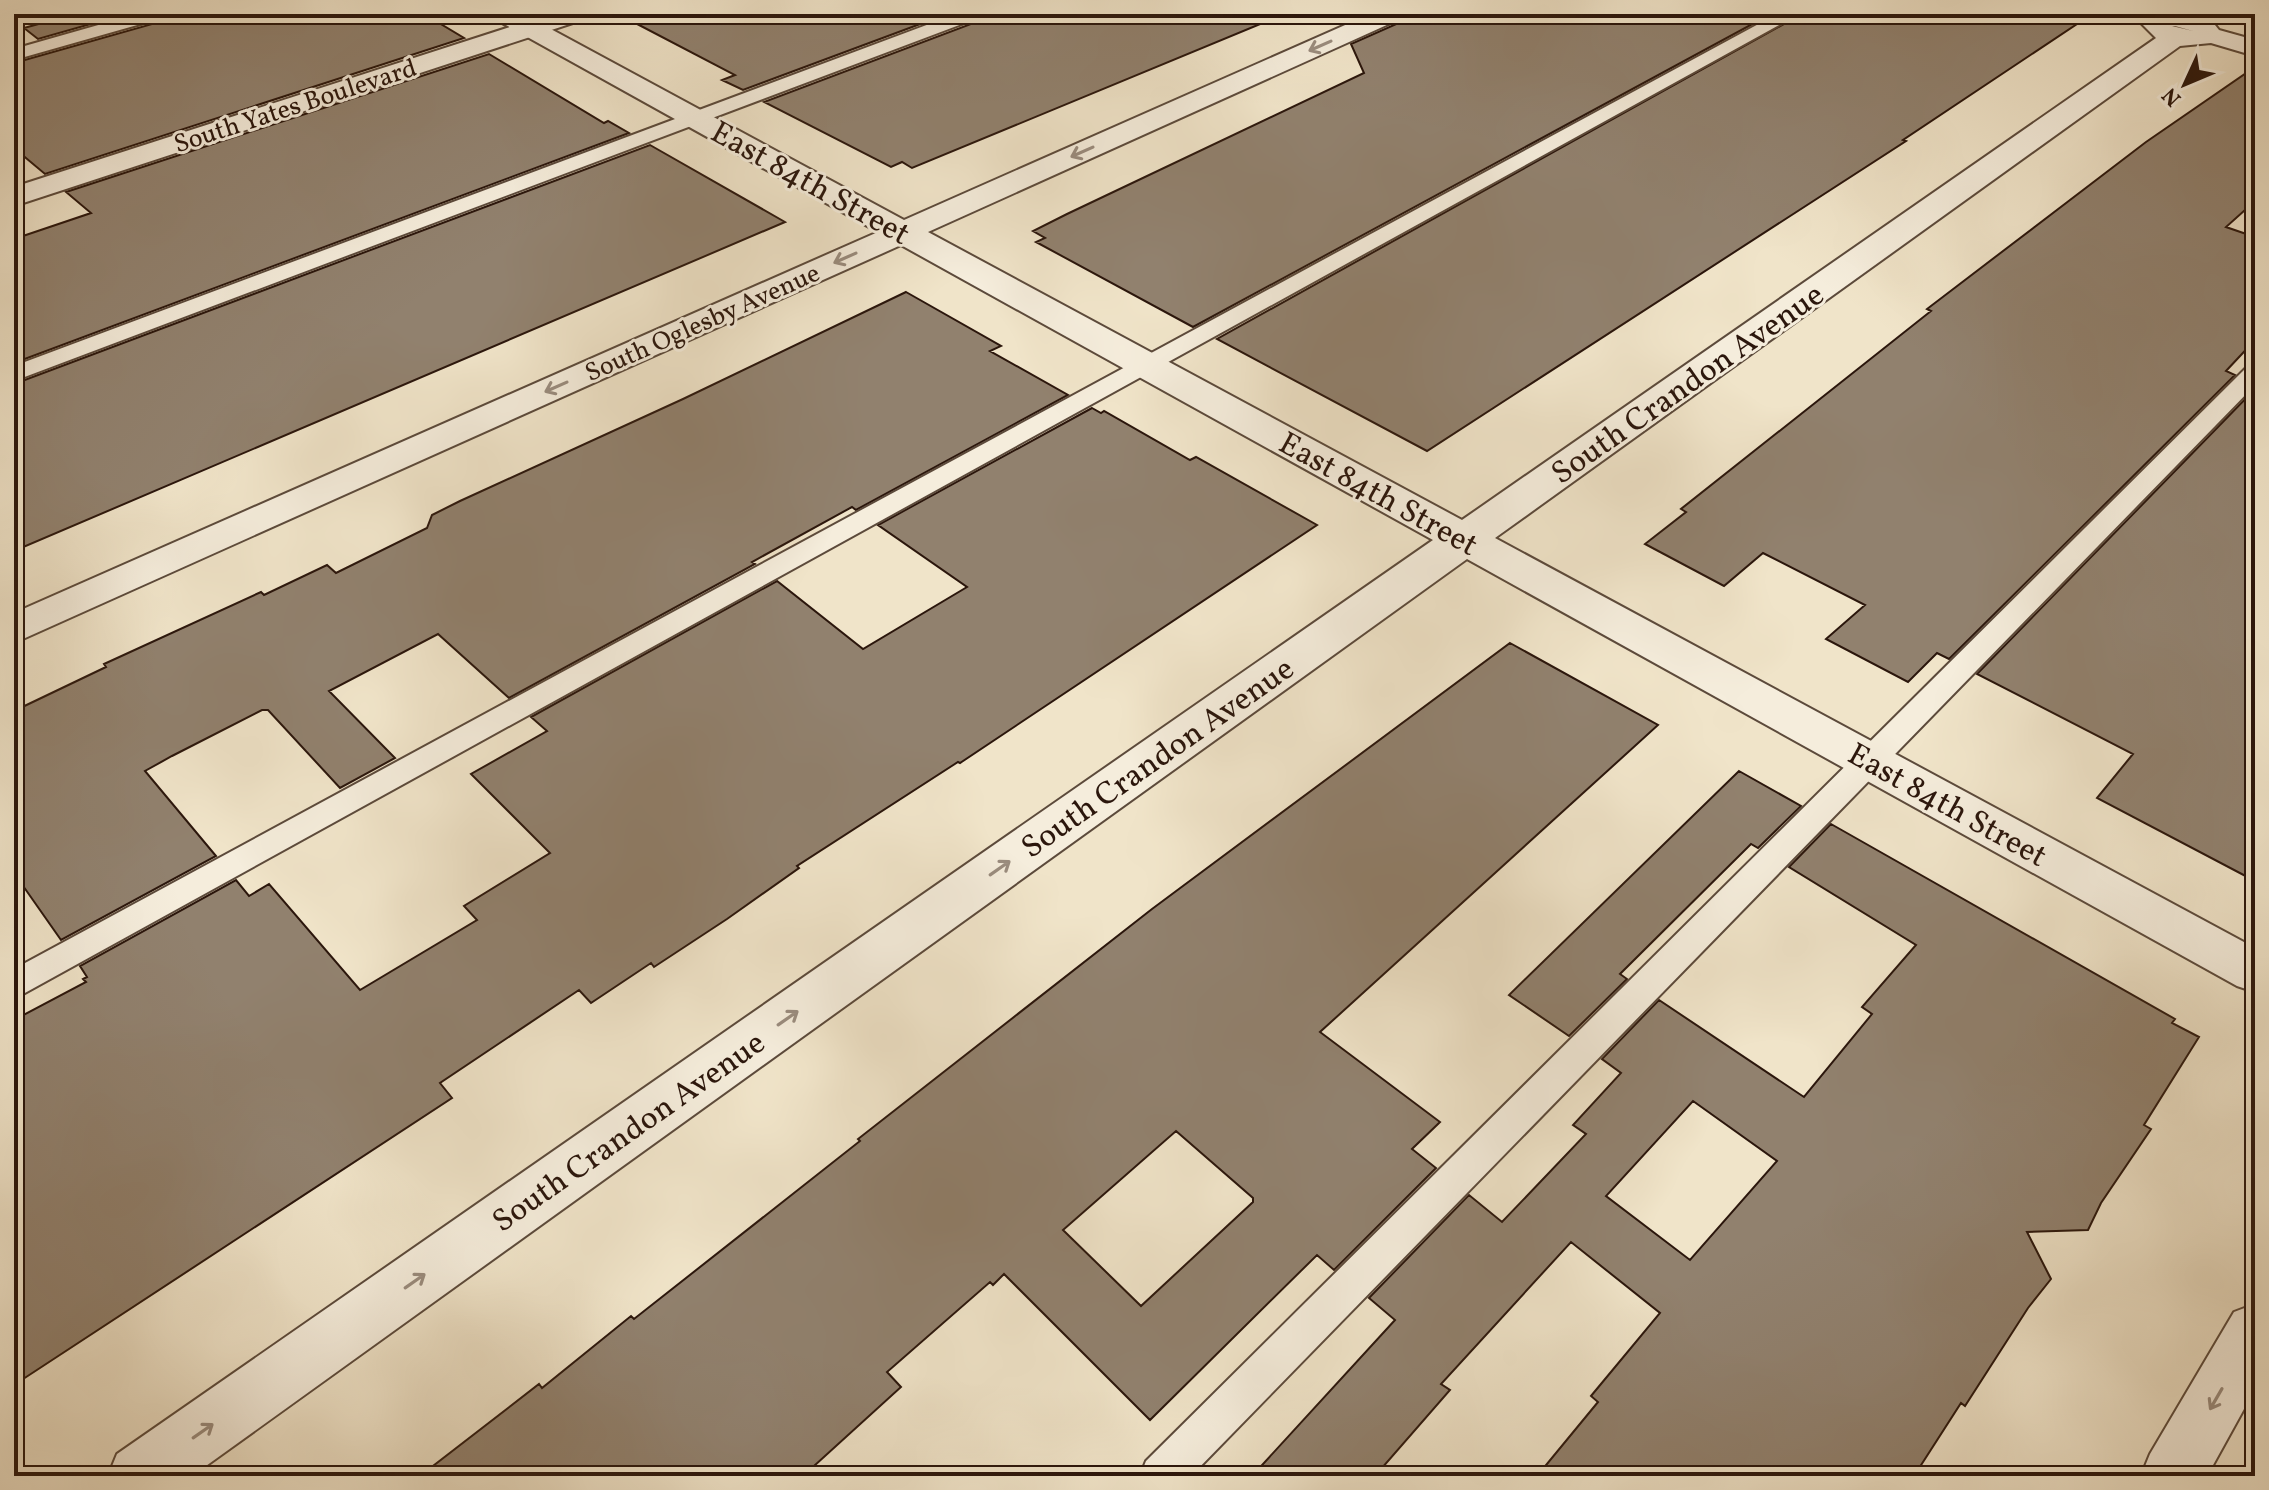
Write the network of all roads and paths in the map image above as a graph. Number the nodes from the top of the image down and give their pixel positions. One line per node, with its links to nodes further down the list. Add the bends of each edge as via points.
1 (156, 14): 9 (lane)
2 (576, 14): 6 (street, South Yates Boulevard)
3 (972, 14): 10 (lane)
4 (1391, 14): 12 (street, South Oglesby Avenue, one-way to 12)
5 (1790, 14): 13 (lane)
6 (517, 21): 10 (street, East 84th Street); 11 (street, South Yates Boulevard)
7 (2180, 24): 8 (street); 16 (street, South Crandon Avenue)
8 (2255, 48)
9 (14, 55)
10 (694, 118): 12 (street, East 84th Street); 15 (lane)
11 (14, 197)
12 (902, 232): 13 (street, East 84th Street); 17 (street, South Oglesby Avenue, one-way to 17)
13 (1149, 367): 16 (street, East 84th Street); 20 (lane)
14 (2255, 372): 18 (lane)
15 (14, 374)
16 (1464, 539): 18 (street, East 84th Street); 22 (street, South Crandon Avenue, one-way to 16)
17 (14, 629)
18 (1868, 760): 19 (street, East 84th Street); 23 (lane)
19 (2255, 972)
20 (14, 985)
21 (2255, 1332): 24 (street, one-way to 24)
22 (139, 1476)
23 (1161, 1476)
24 (2172, 1476)

